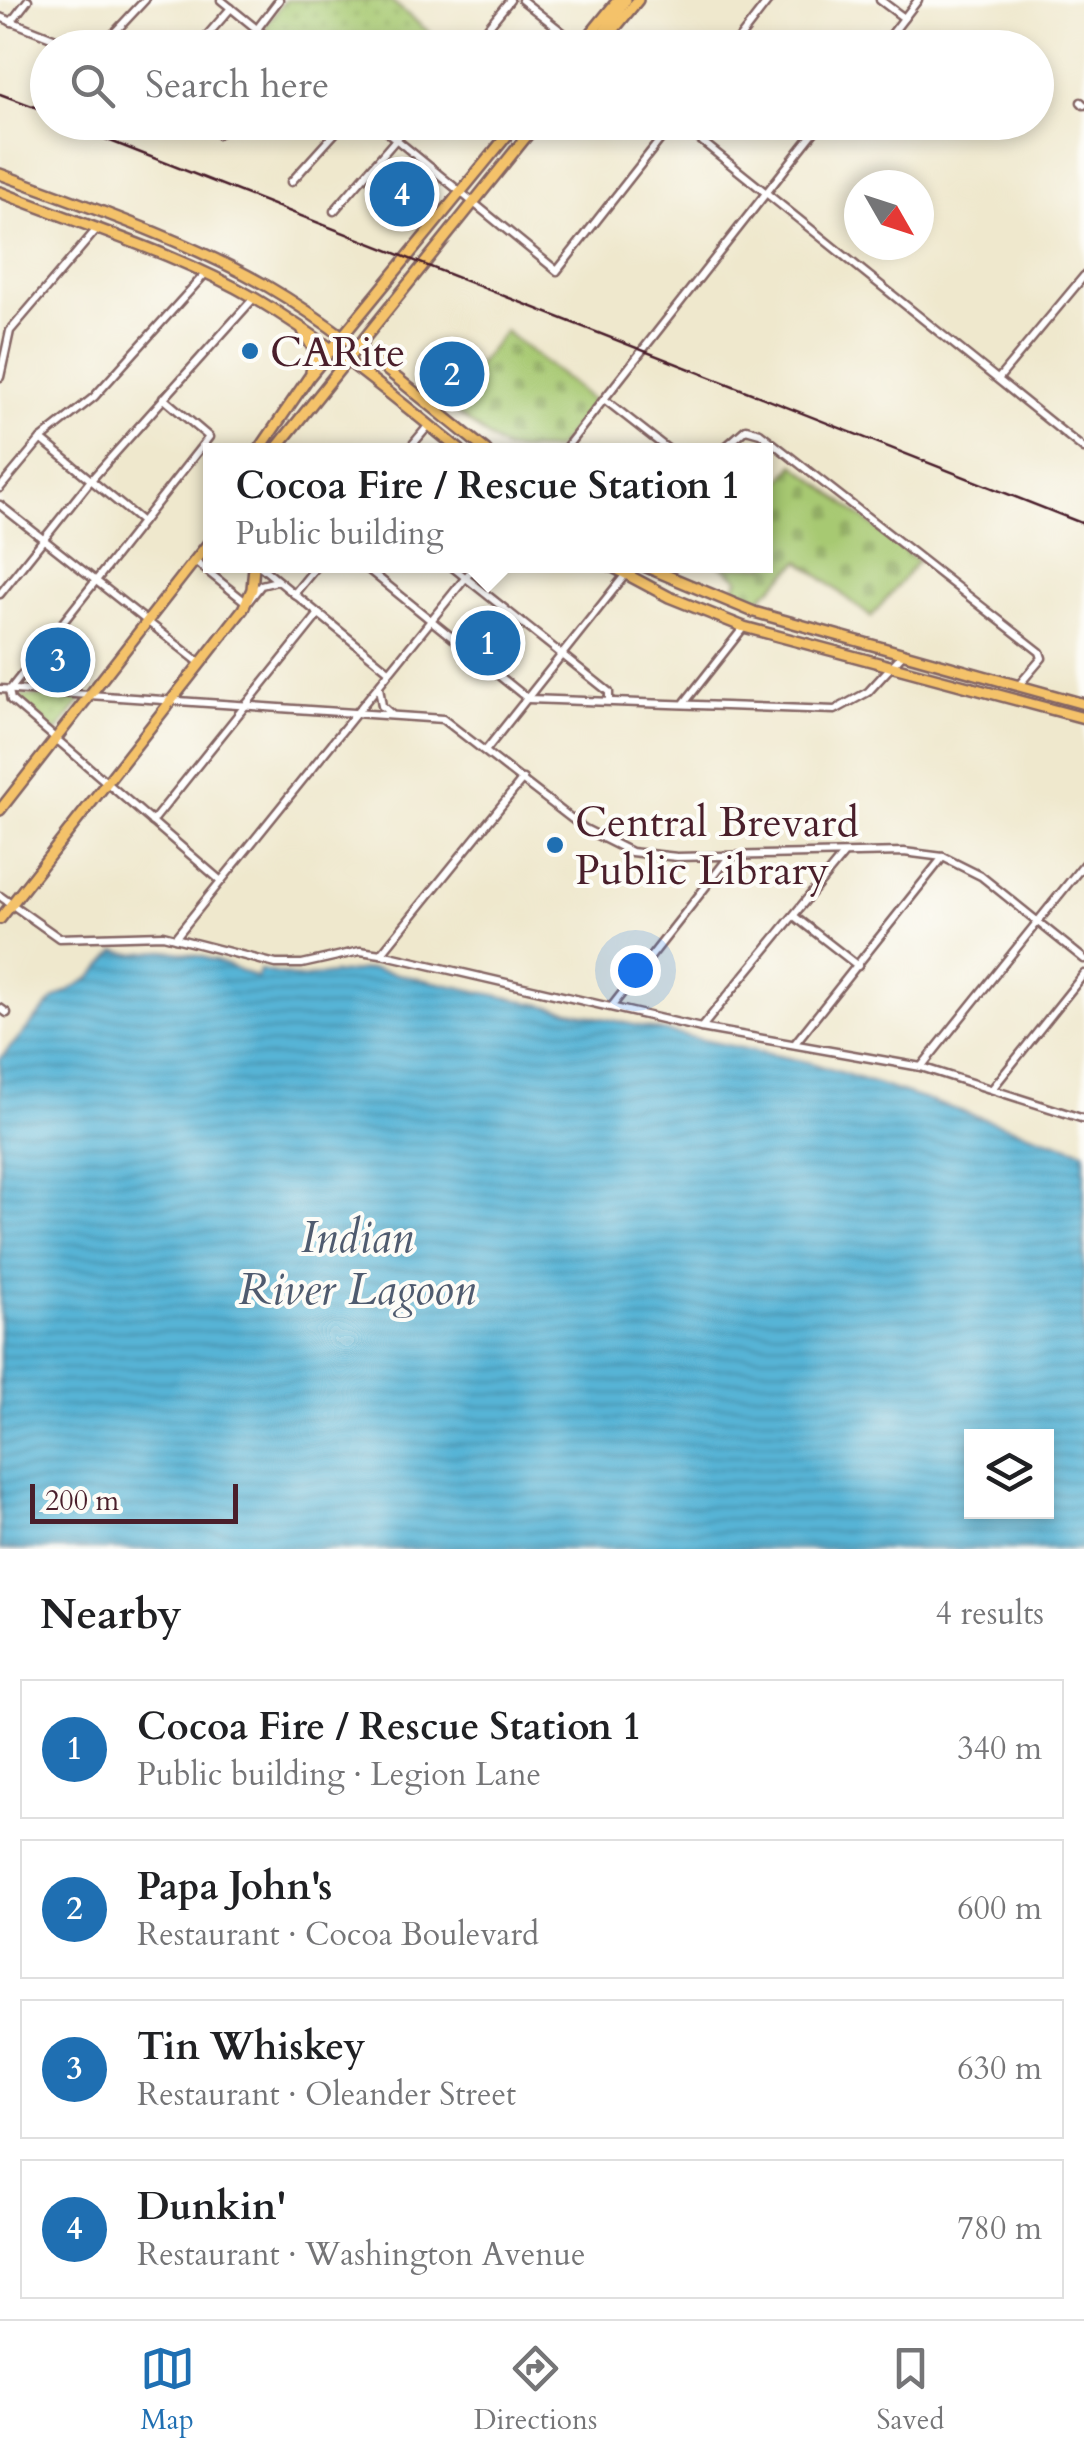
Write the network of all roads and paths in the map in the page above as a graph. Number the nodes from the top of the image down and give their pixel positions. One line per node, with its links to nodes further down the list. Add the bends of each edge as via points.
1 (28, 0): 15 (street)
2 (145, 0): 18 (street)
3 (222, 0): 12 (street)
4 (280, 0): 16 (street)
5 (510, 0): 21 (street)
6 (522, 0): 22 (street)
7 (622, 0): 23 (main road); 24 (main road)
8 (638, 0): 25 (main road)
9 (769, 0): 26 (street)
10 (880, 0): 14 (street)
11 (918, 0): 14 (street)
12 (231, 8): 16 (street); 19 (street)
13 (0, 17): 15 (street)
14 (904, 18): 27 (street)
15 (11, 22): 17 (street)
16 (257, 28): 20 (street)
17 (32, 30)
18 (117, 30)
19 (212, 30)
20 (259, 30)
21 (486, 30)
22 (559, 30)
23 (595, 30)
24 (606, 30)
25 (612, 30)
26 (746, 30)
27 (895, 30)
28 (329, 140): 36 (street)
29 (398, 140): 37 (street); 41 (street)
30 (503, 140): 37 (main road)
31 (523, 140): 40 (main road)
32 (662, 140): 40 (street, via 557,271)
33 (699, 140): 39 (street)
34 (808, 140): 39 (street)
35 (4, 178): 42 (main road)
36 (292, 182)
37 (462, 191): 40 (street); 48 (main road)
38 (0, 192): 43 (main road)
39 (767, 193): 54 (street); 56 (street)
40 (474, 201): 49 (main road)
41 (334, 211)
42 (126, 224): 43 (main road); 48 (main road, via 242,273)
43 (96, 230): 44 (main road); 52 (street, via 10,331)
44 (205, 274): 46 (main road); 58 (street, via 94,398)
45 (1084, 276): 54 (street)
46 (254, 298): 47 (main road); 55 (street)
47 (298, 325): 50 (main road); 53 (main road, via 314,352)
48 (344, 337): 49 (main road); 50 (main road)
49 (356, 346): 51 (main road); 64 (main road)
50 (333, 350): 51 (main road); 53 (main road)
51 (346, 359): 57 (main road); 61 (main road)
52 (0, 377)
53 (309, 377): 60 (main road)
54 (999, 378): 71 (street)
55 (163, 398): 59 (street, via 209,438); 72 (street)
56 (604, 399): 65 (street); 66 (street)
57 (428, 425): 62 (street); 63 (main road)
58 (41, 439): 72 (street); 73 (street)
59 (205, 443)
60 (264, 443)
61 (280, 443)
62 (414, 443)
63 (451, 443)
64 (477, 443)
65 (569, 443)
66 (660, 443)
67 (730, 443): 68 (street, via 746,429)
68 (773, 443)
69 (773, 443): 108 (street, via 1042,658)
70 (203, 446): 75 (street)
71 (1084, 448)
72 (90, 480): 75 (street); 76 (street)
73 (0, 488)
74 (0, 504): 76 (street)
75 (142, 522): 90 (street)
76 (44, 539): 90 (street); 92 (street)
77 (203, 552): 78 (main road)
78 (196, 562): 79 (street); 99 (main road)
79 (203, 568)
80 (210, 573): 94 (street)
81 (255, 573): 94 (main road)
82 (267, 573): 91 (street)
83 (311, 573): 93 (street)
84 (372, 573): 98 (street)
85 (461, 573): 89 (street)
86 (469, 573): 89 (street)
87 (661, 573): 95 (main road)
88 (626, 574): 97 (main road); 102 (street)
89 (466, 577): 98 (street); 102 (street)
90 (96, 580): 99 (street); 111 (street)
91 (278, 581): 93 (street); 94 (street, via 261,584)
92 (0, 594)
93 (294, 594): 96 (street)
94 (247, 603): 104 (main road)
95 (754, 612): 97 (main road); 100 (main road)
96 (318, 615): 106 (street); 118 (street)
97 (718, 618): 101 (main road)
98 (430, 621): 106 (street); 113 (street)
99 (148, 622): 104 (street); 110 (main road)
100 (786, 622): 101 (main road); 103 (main road)
101 (744, 627): 105 (main road); 115 (street)
102 (562, 654): 113 (street); 114 (street, via 609,692)
103 (902, 655): 105 (street); 108 (main road)
104 (200, 663): 112 (main road)
105 (891, 666): 115 (street, via 859,698 835,710); 121 (main road)
106 (389, 672): 107 (street)
107 (380, 683): 119 (street); 120 (street, via 378,696)
108 (1018, 686): 116 (main road)
109 (0, 689): 111 (street)
110 (91, 695): 111 (street); 112 (street); 122 (main road)
111 (10, 696): 117 (street); 122 (street)
112 (172, 698): 118 (street); 125 (main road)
113 (528, 699): 114 (street); 123 (street)
114 (610, 701): 115 (street)
115 (684, 703)
116 (1084, 704)
117 (2, 705)
118 (244, 708): 119 (street); 127 (street)
119 (355, 713): 120 (street); 132 (street)
120 (392, 715): 123 (street, via 443,719)
121 (1084, 718)
122 (56, 739): 125 (street); 126 (main road)
123 (486, 750): 124 (street)
124 (523, 779): 129 (street, via 585,829 631,852); 139 (street)
125 (105, 781): 127 (street); 134 (main road)
126 (4, 805)
127 (152, 822): 132 (street)
128 (844, 854): 129 (street); 130 (street); 135 (street)
129 (729, 857): 143 (street)
130 (943, 857): 137 (street, via 981,876); 141 (street)
131 (1084, 864): 137 (street)
132 (220, 881): 138 (street)
133 (0, 896): 134 (street)
134 (11, 904): 136 (main road); 138 (street, via 52,936)
135 (794, 916): 141 (street); 144 (street)
136 (0, 919)
137 (1038, 922): 140 (street); 146 (street)
138 (175, 938): 139 (street, via 276,964)
139 (381, 954): 143 (street)
140 (1084, 958)
141 (858, 966): 145 (street)
142 (1084, 974): 147 (street)
143 (612, 1006): 144 (street)
144 (701, 1028): 145 (street)
145 (796, 1042): 146 (street)
146 (921, 1067): 147 (street)
147 (992, 1089): 148 (street)
148 (1084, 1119)

